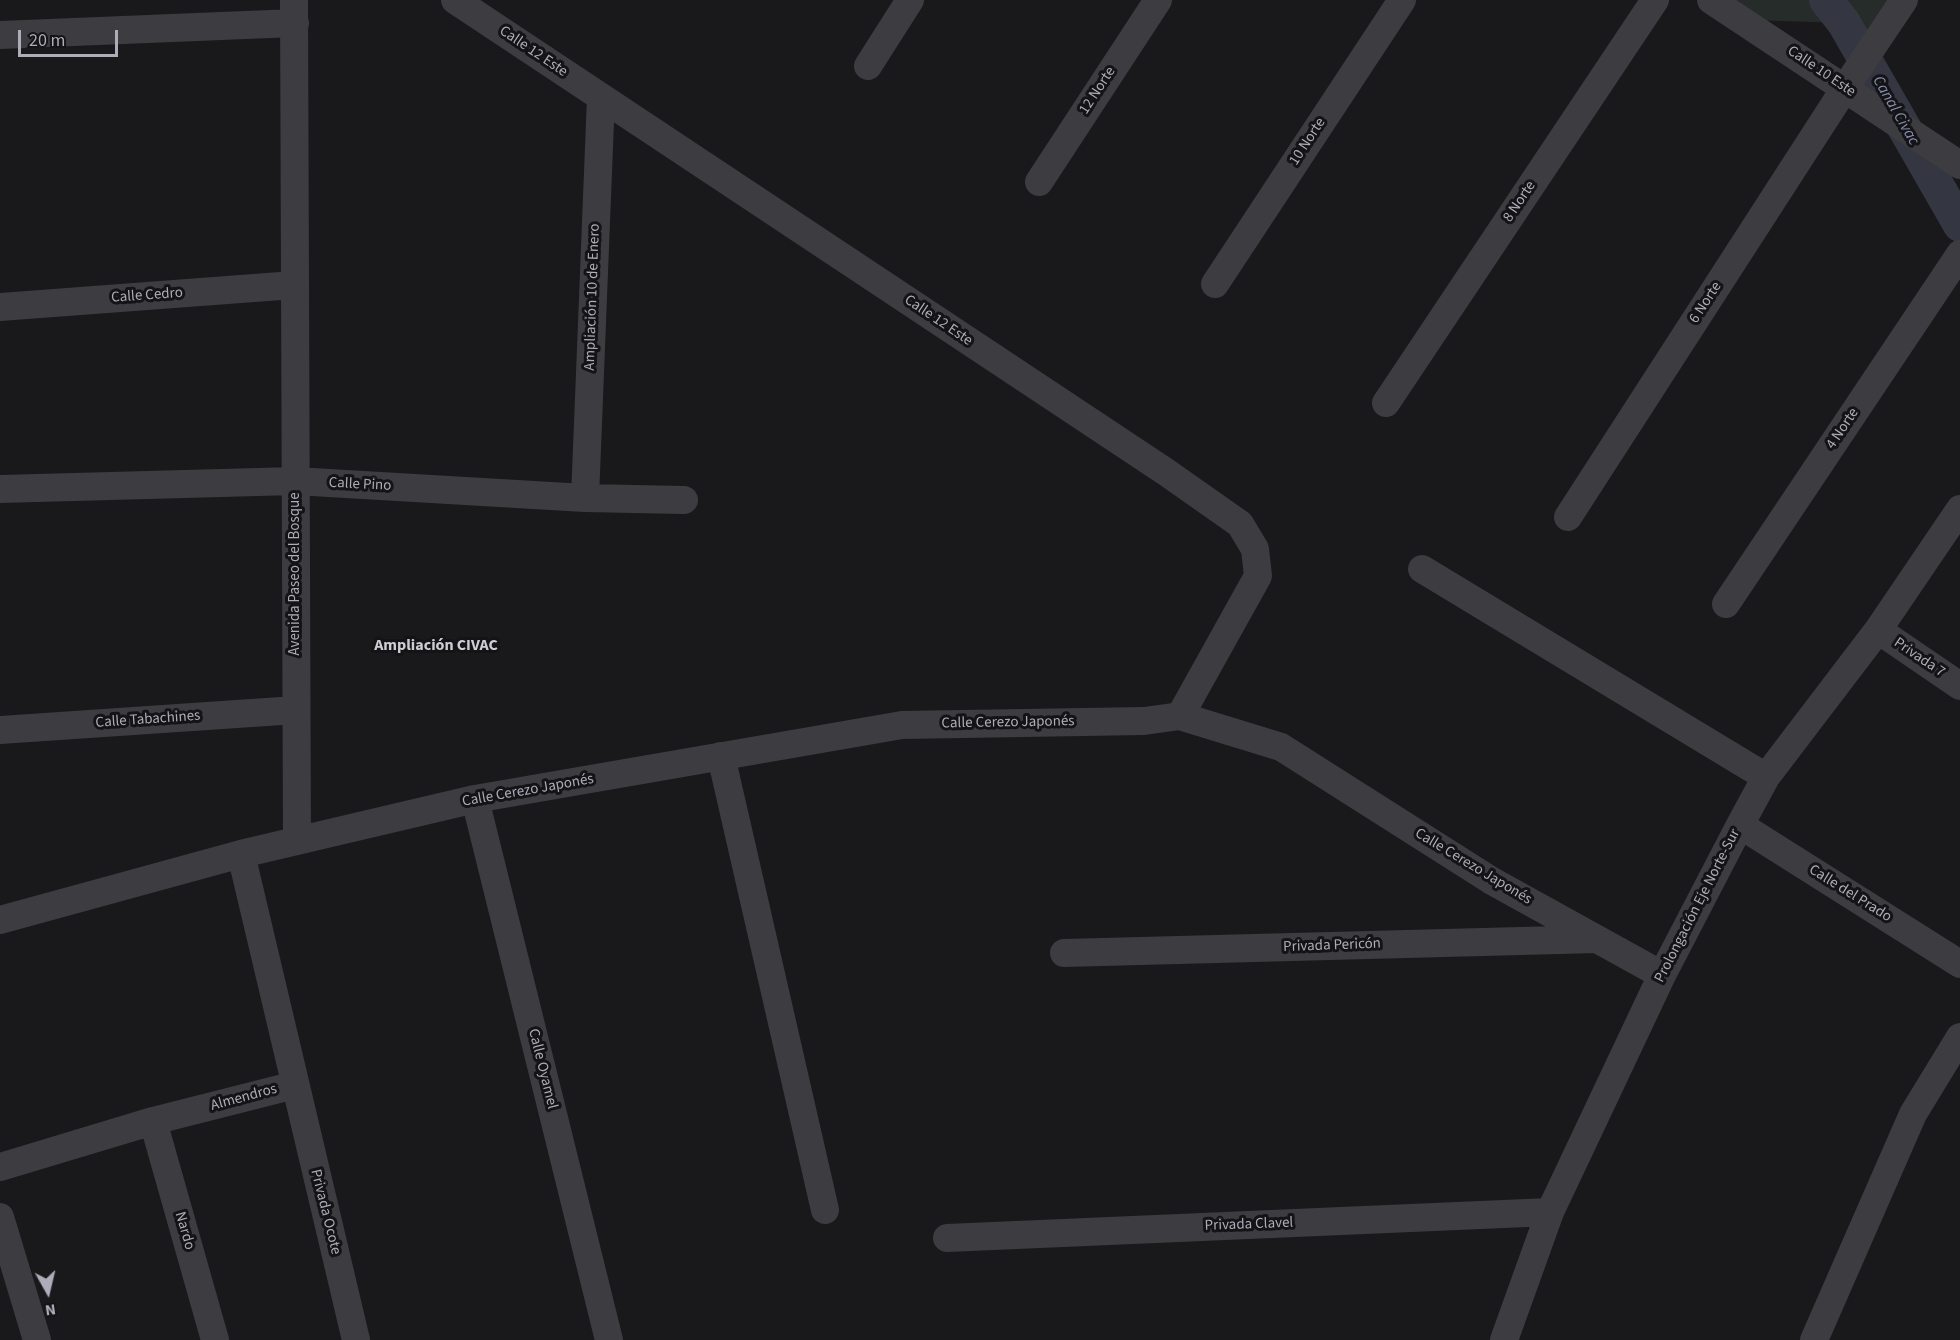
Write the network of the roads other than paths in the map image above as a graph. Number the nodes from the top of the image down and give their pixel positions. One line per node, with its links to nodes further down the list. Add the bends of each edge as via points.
1 (455, 0): 12 (street, Calle 12 Este)
2 (910, 0): 10 (street)
3 (1158, 0): 14 (street, 12 Norte)
4 (1402, 0): 16 (street, 10 Norte)
5 (1655, 0): 19 (street, 8 Norte)
6 (1711, 0): 11 (street, Calle 10 Este)
7 (1904, 0): 11 (street, 6 Norte)
8 (294, 11): 9 (street); 17 (street, Avenida Paseo del Bosque)
9 (0, 35)
10 (868, 66)
11 (1845, 88): 13 (street, Calle 10 Este); 25 (street, 6 Norte)
12 (601, 97): 22 (street, Ampliación 10 de Enero); 31 (street, Calle 12 Este, via 1240,524 1255,549 1258,576)
13 (1960, 165)
14 (1038, 182)
15 (1960, 254): 27 (street, 4 Norte)
16 (1215, 284)
17 (294, 285): 18 (street, Calle Cedro); 20 (street, Avenida Paseo del Bosque)
18 (0, 307)
19 (1386, 403)
20 (295, 482): 21 (street, Calle Pino); 22 (street, Calle Pino); 30 (street, Avenida Paseo del Bosque)
21 (0, 489)
22 (585, 498): 23 (street, Calle Pino)
23 (684, 500)
24 (1960, 509): 28 (street, Prolongación Eje Norte-Sur)
25 (1568, 517)
26 (1422, 569): 34 (street)
27 (1726, 604)
28 (1878, 630): 29 (street, Privada 7); 34 (street, Prolongación Eje Norte-Sur)
29 (1960, 686)
30 (296, 710): 32 (street, Calle Tabachines); 37 (street, Avenida Paseo del Bosque)
31 (1180, 716): 33 (street, Calle Cerezo Japonés, via 1144,721 902,725); 40 (street, Calle Cerezo Japonés, via 1281,747 1492,881)
32 (0, 730)
33 (722, 756): 35 (street, Calle Cerezo Japonés); 48 (street)
34 (1766, 777): 36 (street, Prolongación Eje Norte-Sur)
35 (476, 799): 37 (street, Calle Cerezo Japonés); 55 (street, Calle Oyamel)
36 (1740, 825): 42 (street, Calle del Prado); 43 (street, Prolongación Eje Norte-Sur)
37 (297, 841): 38 (street)
38 (241, 854): 39 (street); 45 (street, Almendros)
39 (0, 920)
40 (1599, 939): 41 (street, Privada Pericón); 43 (street, Calle Cerezo Japonés)
41 (1064, 953)
42 (1960, 964)
43 (1662, 975): 49 (street, Prolongación Eje Norte-Sur)
44 (1960, 1036): 57 (street, via 1913,1114)
45 (295, 1085): 46 (street, Almendros); 54 (street, Privada Ocote)
46 (153, 1121): 47 (street, Almendros); 53 (street, Nardo)
47 (0, 1167)
48 (825, 1210)
49 (1550, 1212): 51 (street, Privada Clavel); 56 (street, Prolongación Eje Norte-Sur)
50 (0, 1216): 52 (street)
51 (947, 1238)
52 (37, 1340)
53 (215, 1340)
54 (356, 1340)
55 (609, 1340)
56 (1504, 1340)
57 (1814, 1340)

